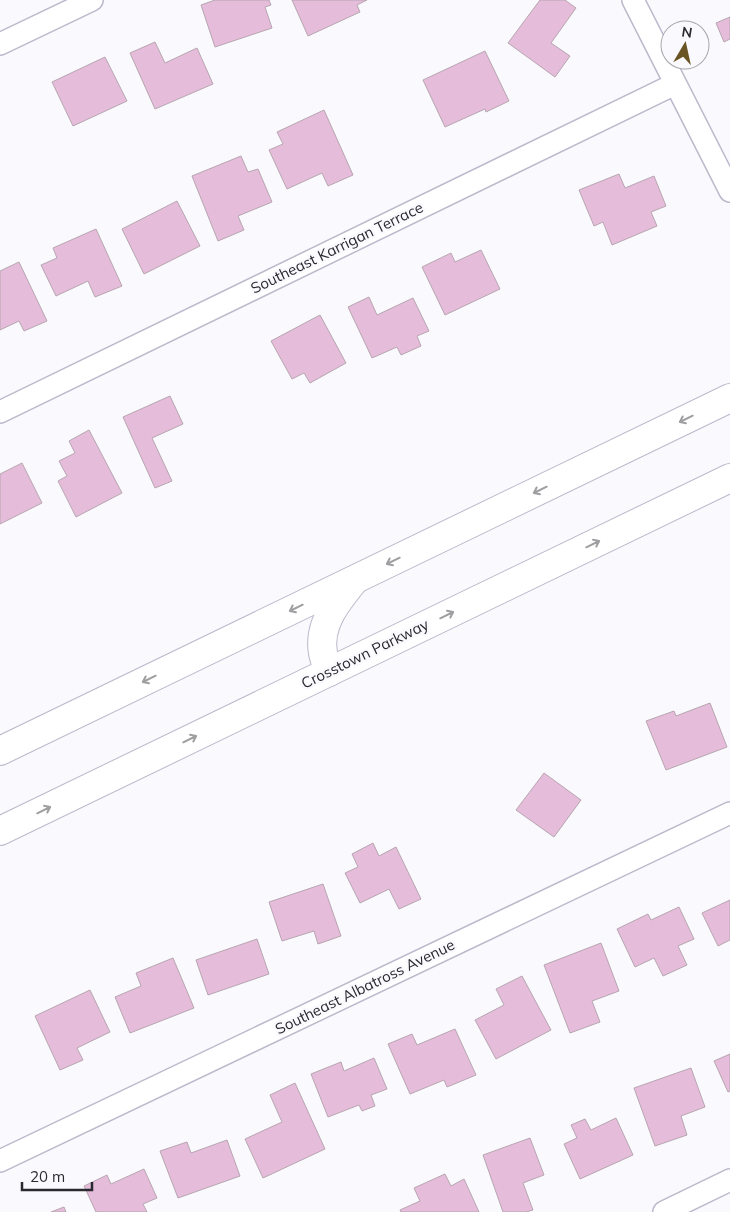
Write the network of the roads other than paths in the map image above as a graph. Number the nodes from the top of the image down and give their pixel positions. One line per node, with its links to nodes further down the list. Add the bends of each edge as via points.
1 (92, 0): 3 (street)
2 (633, 0): 4 (street)
3 (0, 44)
4 (675, 84): 5 (street); 7 (street, Southeast Karrigan Terrace)
5 (730, 191)
6 (730, 398): 9 (main road, one-way to 9)
7 (0, 412)
8 (730, 478): 10 (main road, Crosstown Parkway, one-way to 8)
9 (355, 579): 10 (main road, via 333,607 323,633 323,653); 11 (main road, one-way to 11)
10 (329, 672): 13 (main road, Crosstown Parkway, one-way to 10)
11 (0, 751)
12 (730, 813): 14 (street, Southeast Albatross Avenue)
13 (0, 831)
14 (0, 1161)
15 (730, 1180): 16 (street)
16 (664, 1212)

